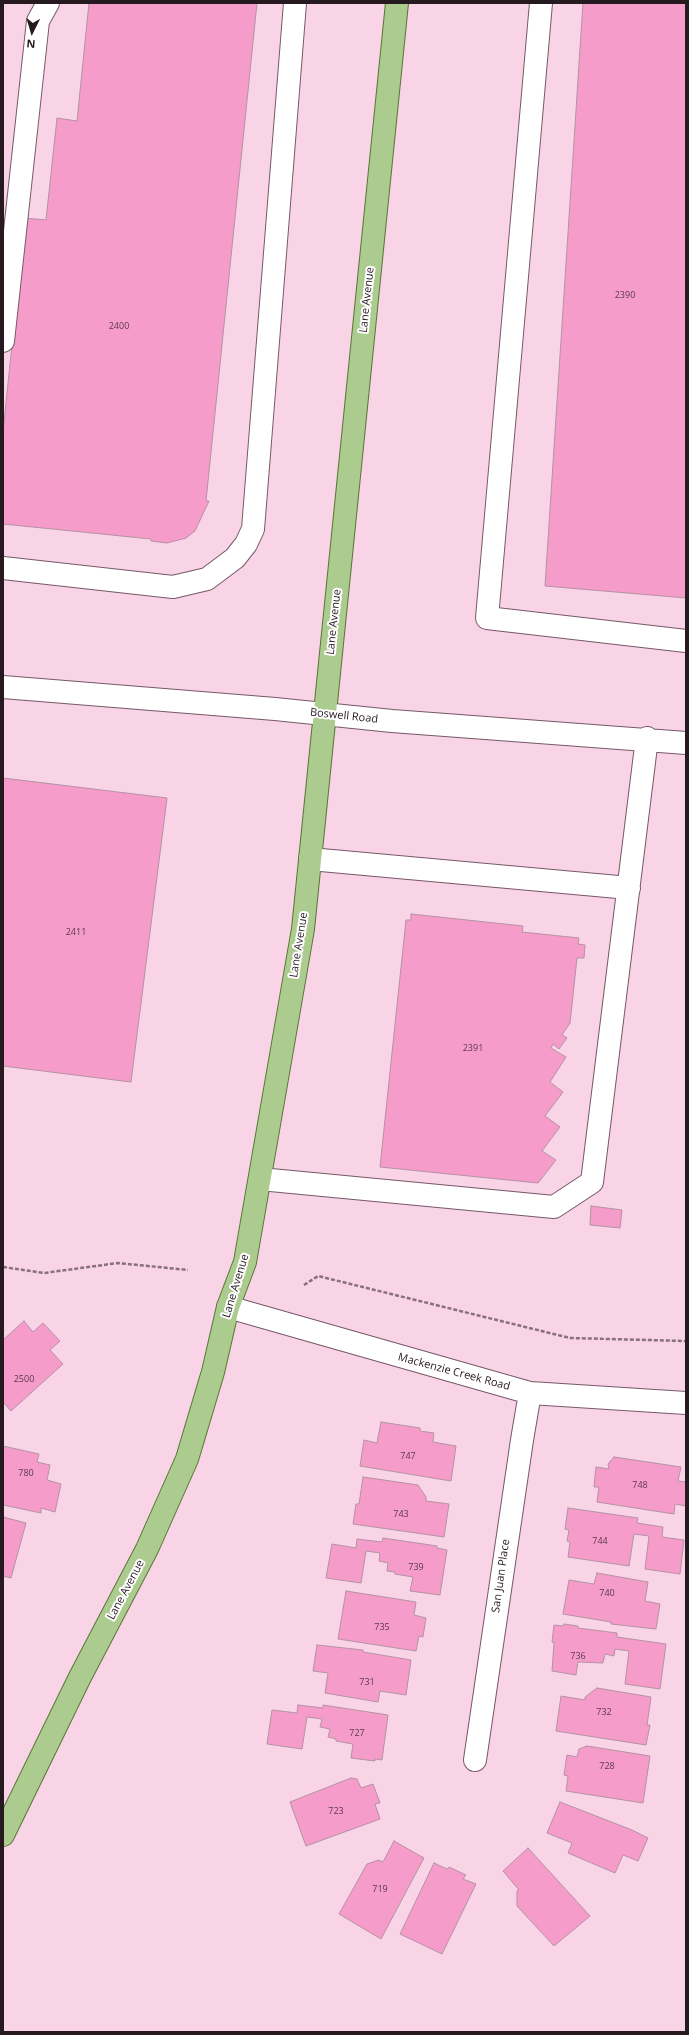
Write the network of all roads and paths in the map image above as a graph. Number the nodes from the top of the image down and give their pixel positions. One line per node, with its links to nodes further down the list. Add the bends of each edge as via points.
1 (48, 3): 5 (street, via 38,21)
2 (296, 3): 6 (street, via 253,529 246,544 222,570 207,579 174,587)
3 (397, 3): 9 (main road, Lane Avenue)
4 (541, 3): 7 (street, via 487,618)
5 (3, 341)
6 (3, 568)
7 (686, 641)
8 (3, 687): 9 (street, Boswell Road)
9 (325, 714): 10 (street, Boswell Road, via 392,722); 12 (main road, Lane Avenue)
10 (647, 738): 11 (street, Boswell Road); 13 (street)
11 (686, 743)
12 (310, 859): 13 (street); 14 (main road, Lane Avenue, via 303,929)
13 (629, 888): 14 (street, via 592,1182 554,1207)
14 (260, 1179): 18 (main road, Lane Avenue, via 245,1262)
15 (3, 1267): 16 (path, via 44,1272 118,1263)
16 (188, 1270)
17 (304, 1285): 19 (path, via 318,1276 570,1338)
18 (228, 1307): 20 (street, Mackenzie Creek Road); 23 (main road, Lane Avenue, via 213,1372 187,1459 147,1549 80,1677)
19 (686, 1341)
20 (530, 1393): 21 (street, Mackenzie Creek Road); 22 (street, San Juan Place)
21 (686, 1403)
22 (475, 1760)
23 (3, 1835)

